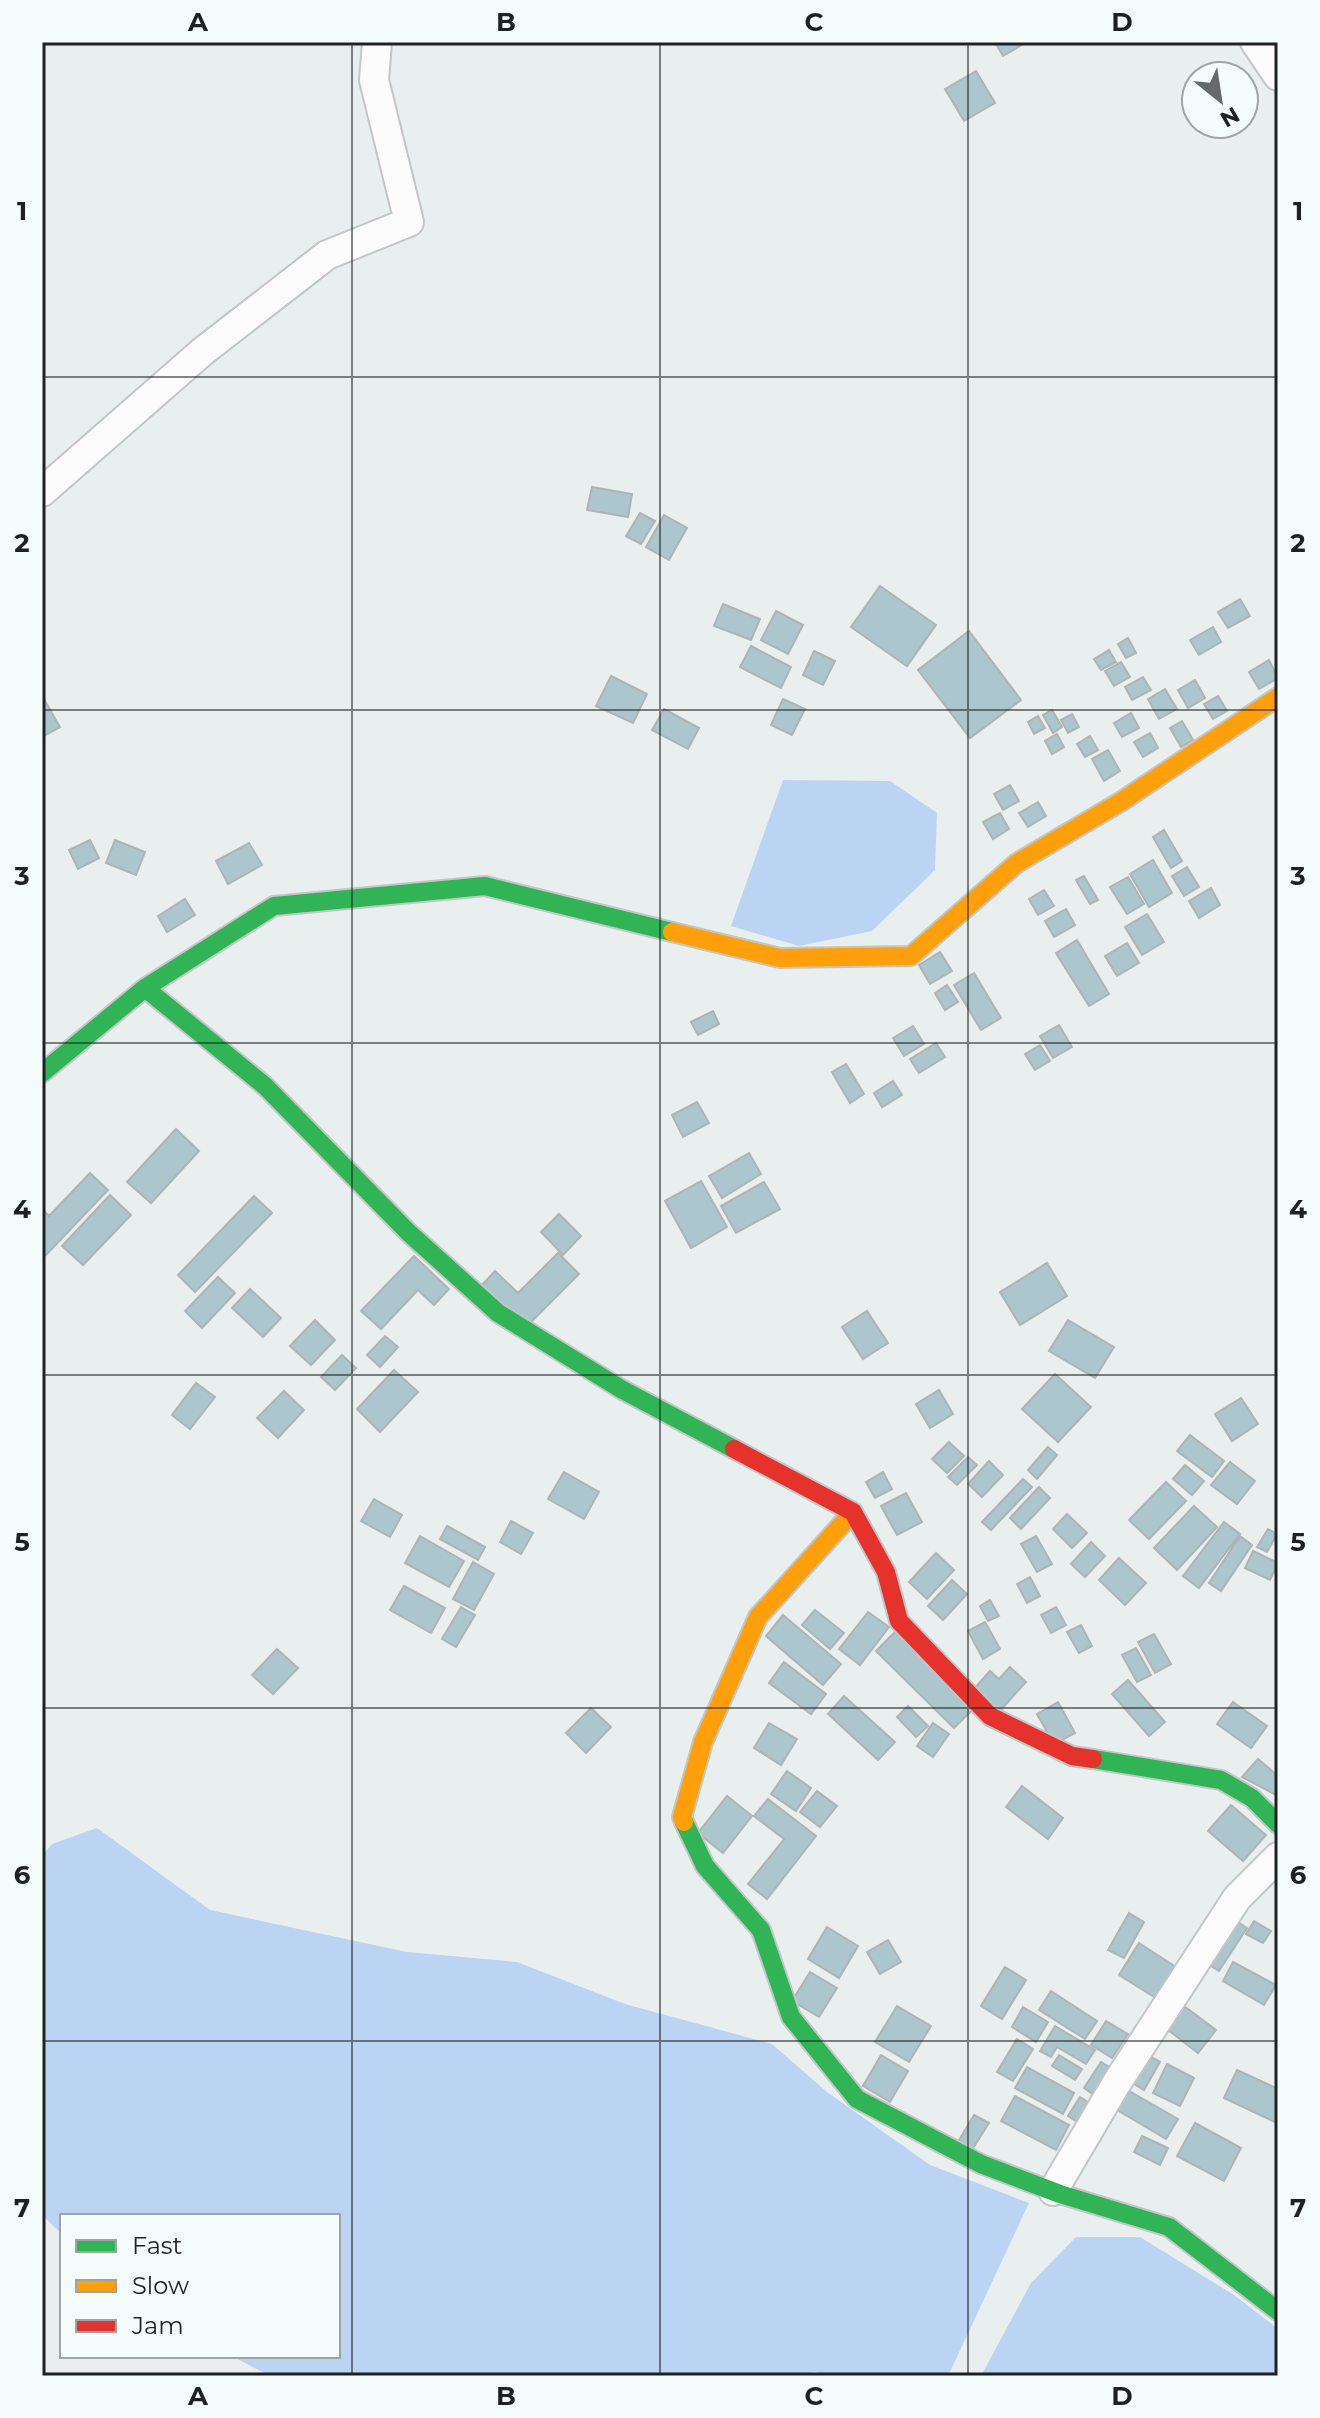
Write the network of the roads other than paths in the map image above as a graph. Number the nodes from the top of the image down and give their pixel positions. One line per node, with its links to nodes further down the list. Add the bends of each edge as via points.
1 (377, 42): 4 (street, via 374,80 409,222 327,255 202,352)
2 (1255, 42): 3 (street)
3 (1278, 76)
4 (42, 492)
5 (1278, 697): 6 (street, via 1122,801 1017,863 911,956 780,958 485,886 274,906)
6 (145, 988): 7 (street); 8 (street, via 265,1086 408,1232 498,1313 621,1389)
7 (42, 1073)
8 (853, 1512): 9 (street, via 886,1572 899,1621 990,1716 1072,1756 1221,1780 1252,1798); 11 (street, via 758,1617 703,1742 682,1817 705,1866 761,1930 791,2017 857,2099 981,2164)
9 (1278, 1824)
10 (1278, 1857): 11 (street, via 1237,1898)
11 (1053, 2191): 12 (street, via 1169,2227)
12 (1278, 2311)

